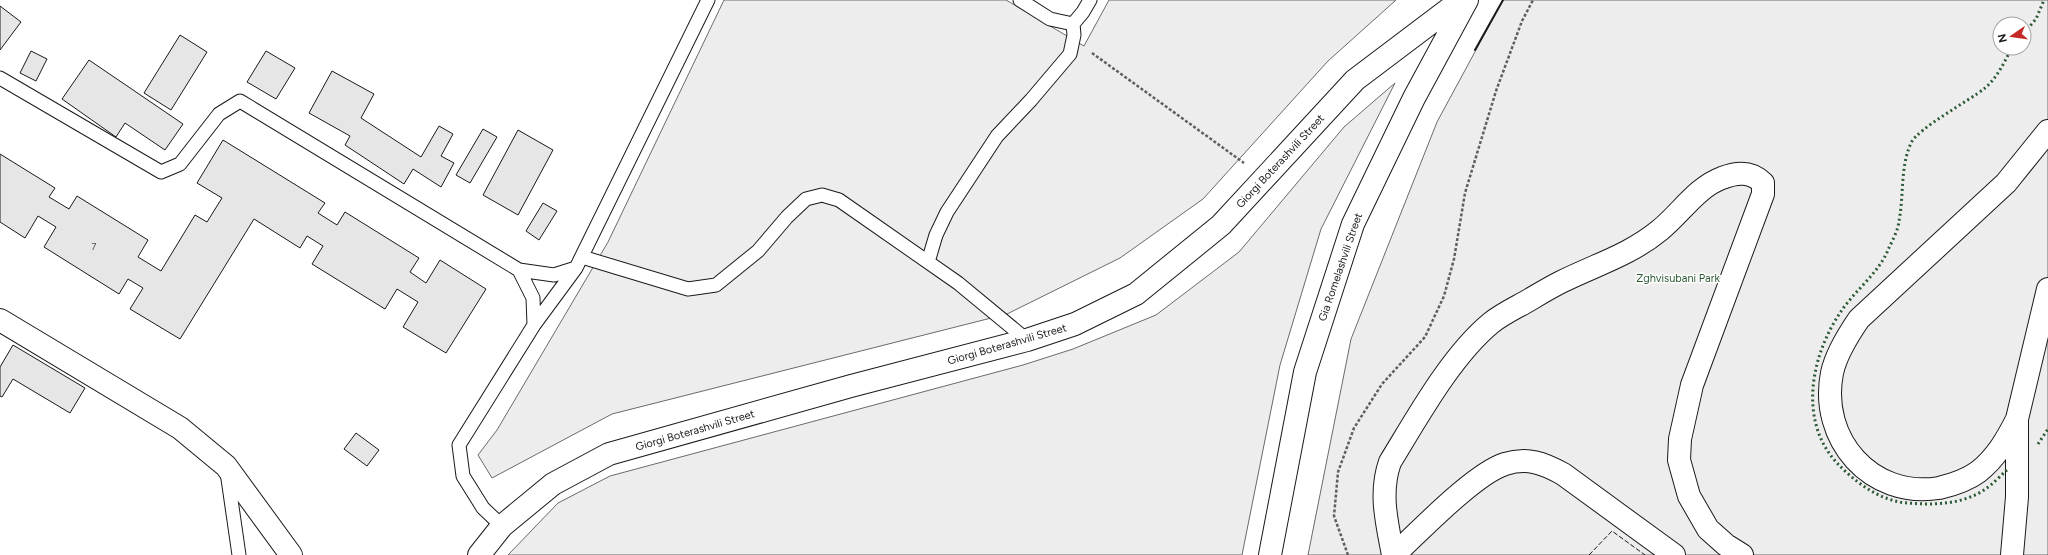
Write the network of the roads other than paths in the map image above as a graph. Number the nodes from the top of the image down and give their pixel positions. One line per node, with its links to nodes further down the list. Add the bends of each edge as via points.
1 (708, 0): 9 (lane)
2 (1020, 0): 6 (lane, via 1050,19)
3 (1090, 0): 6 (lane)
4 (1461, 0): 15 (street, Giorgi Boterashvili Street, via 1355,80 1220,225 1136,294 1075,324)
5 (1467, 0): 22 (street, Gia Romelashvili Street, via 1414,98 1353,224 1305,372)
6 (1073, 24): 10 (lane, via 1074,35 1070,54 997,136 946,212)
7 (0, 78): 11 (lane, via 161,172 180,164 219,114 240,101)
8 (2048, 131): 16 (street, via 2006,183 1859,319 1847,336 1832,373 1830,395 1833,419 1846,449 1863,468 1884,482 1902,488 1924,490 1945,486 1977,473 1990,462 2004,444)
9 (579, 262): 10 (lane, via 688,289 716,285 758,251 806,199 822,195 839,200); 11 (lane, via 554,275); 14 (lane)
10 (928, 262): 15 (lane, via 958,283)
11 (519, 270): 14 (lane, via 533,298)
12 (2048, 290): 16 (street)
13 (0, 320): 17 (street, via 180,428)
14 (534, 325): 18 (lane, via 459,445 463,476 483,508)
15 (1027, 340): 18 (street, Giorgi Boterashvili Street, via 609,454 553,484)
16 (2018, 419): 26 (street, via 2017,496)
17 (226, 466): 19 (lane); 20 (street)
18 (502, 526): 21 (street, Giorgi Boterashvili Street)
19 (239, 555)
20 (291, 555)
21 (480, 555)
22 (1270, 555)
23 (1393, 555): 24 (street, via 1486,474 1504,464 1524,461 1543,463 1563,474); 25 (street, via 1384,504 1385,478 1390,462 1445,376 1468,346 1491,323 1514,308 1638,246 1660,230 1711,183 1727,176 1744,174 1757,177 1763,183 1763,194 1692,385 1680,440 1679,460 1689,496 1708,528 1726,545)
24 (1674, 555)
25 (1742, 555)
26 (2012, 555)

